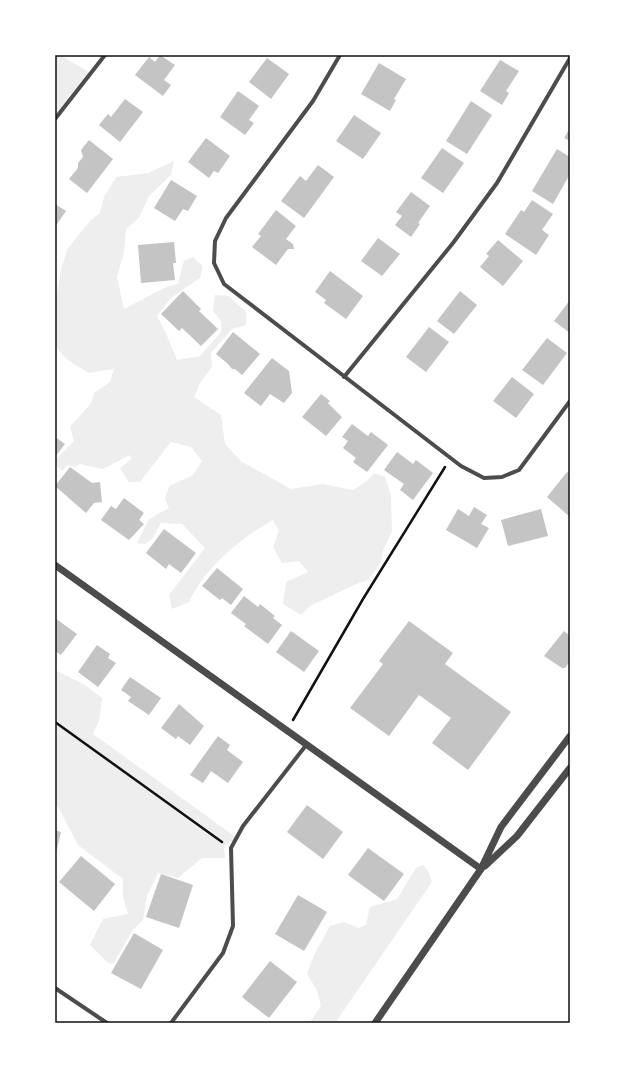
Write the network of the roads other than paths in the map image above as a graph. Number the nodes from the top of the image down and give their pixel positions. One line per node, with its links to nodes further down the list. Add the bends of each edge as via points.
1 (105, 55): 4 (street)
2 (340, 55): 5 (street, via 313,101 226,218 215,241 214,263 224,284)
3 (570, 58): 5 (street, via 497,183 453,243)
4 (55, 119)
5 (344, 377): 6 (street, via 461,466 484,478 502,477 519,470)
6 (570, 401)
7 (55, 564): 9 (street)
8 (570, 736): 11 (street, via 501,827)
9 (307, 744): 11 (street); 14 (street, via 243,826 231,848 233,926 223,953)
10 (570, 768): 11 (street, via 517,836)
11 (481, 869): 15 (street)
12 (55, 988): 13 (street)
13 (107, 1023)
14 (171, 1023)
15 (375, 1023)

